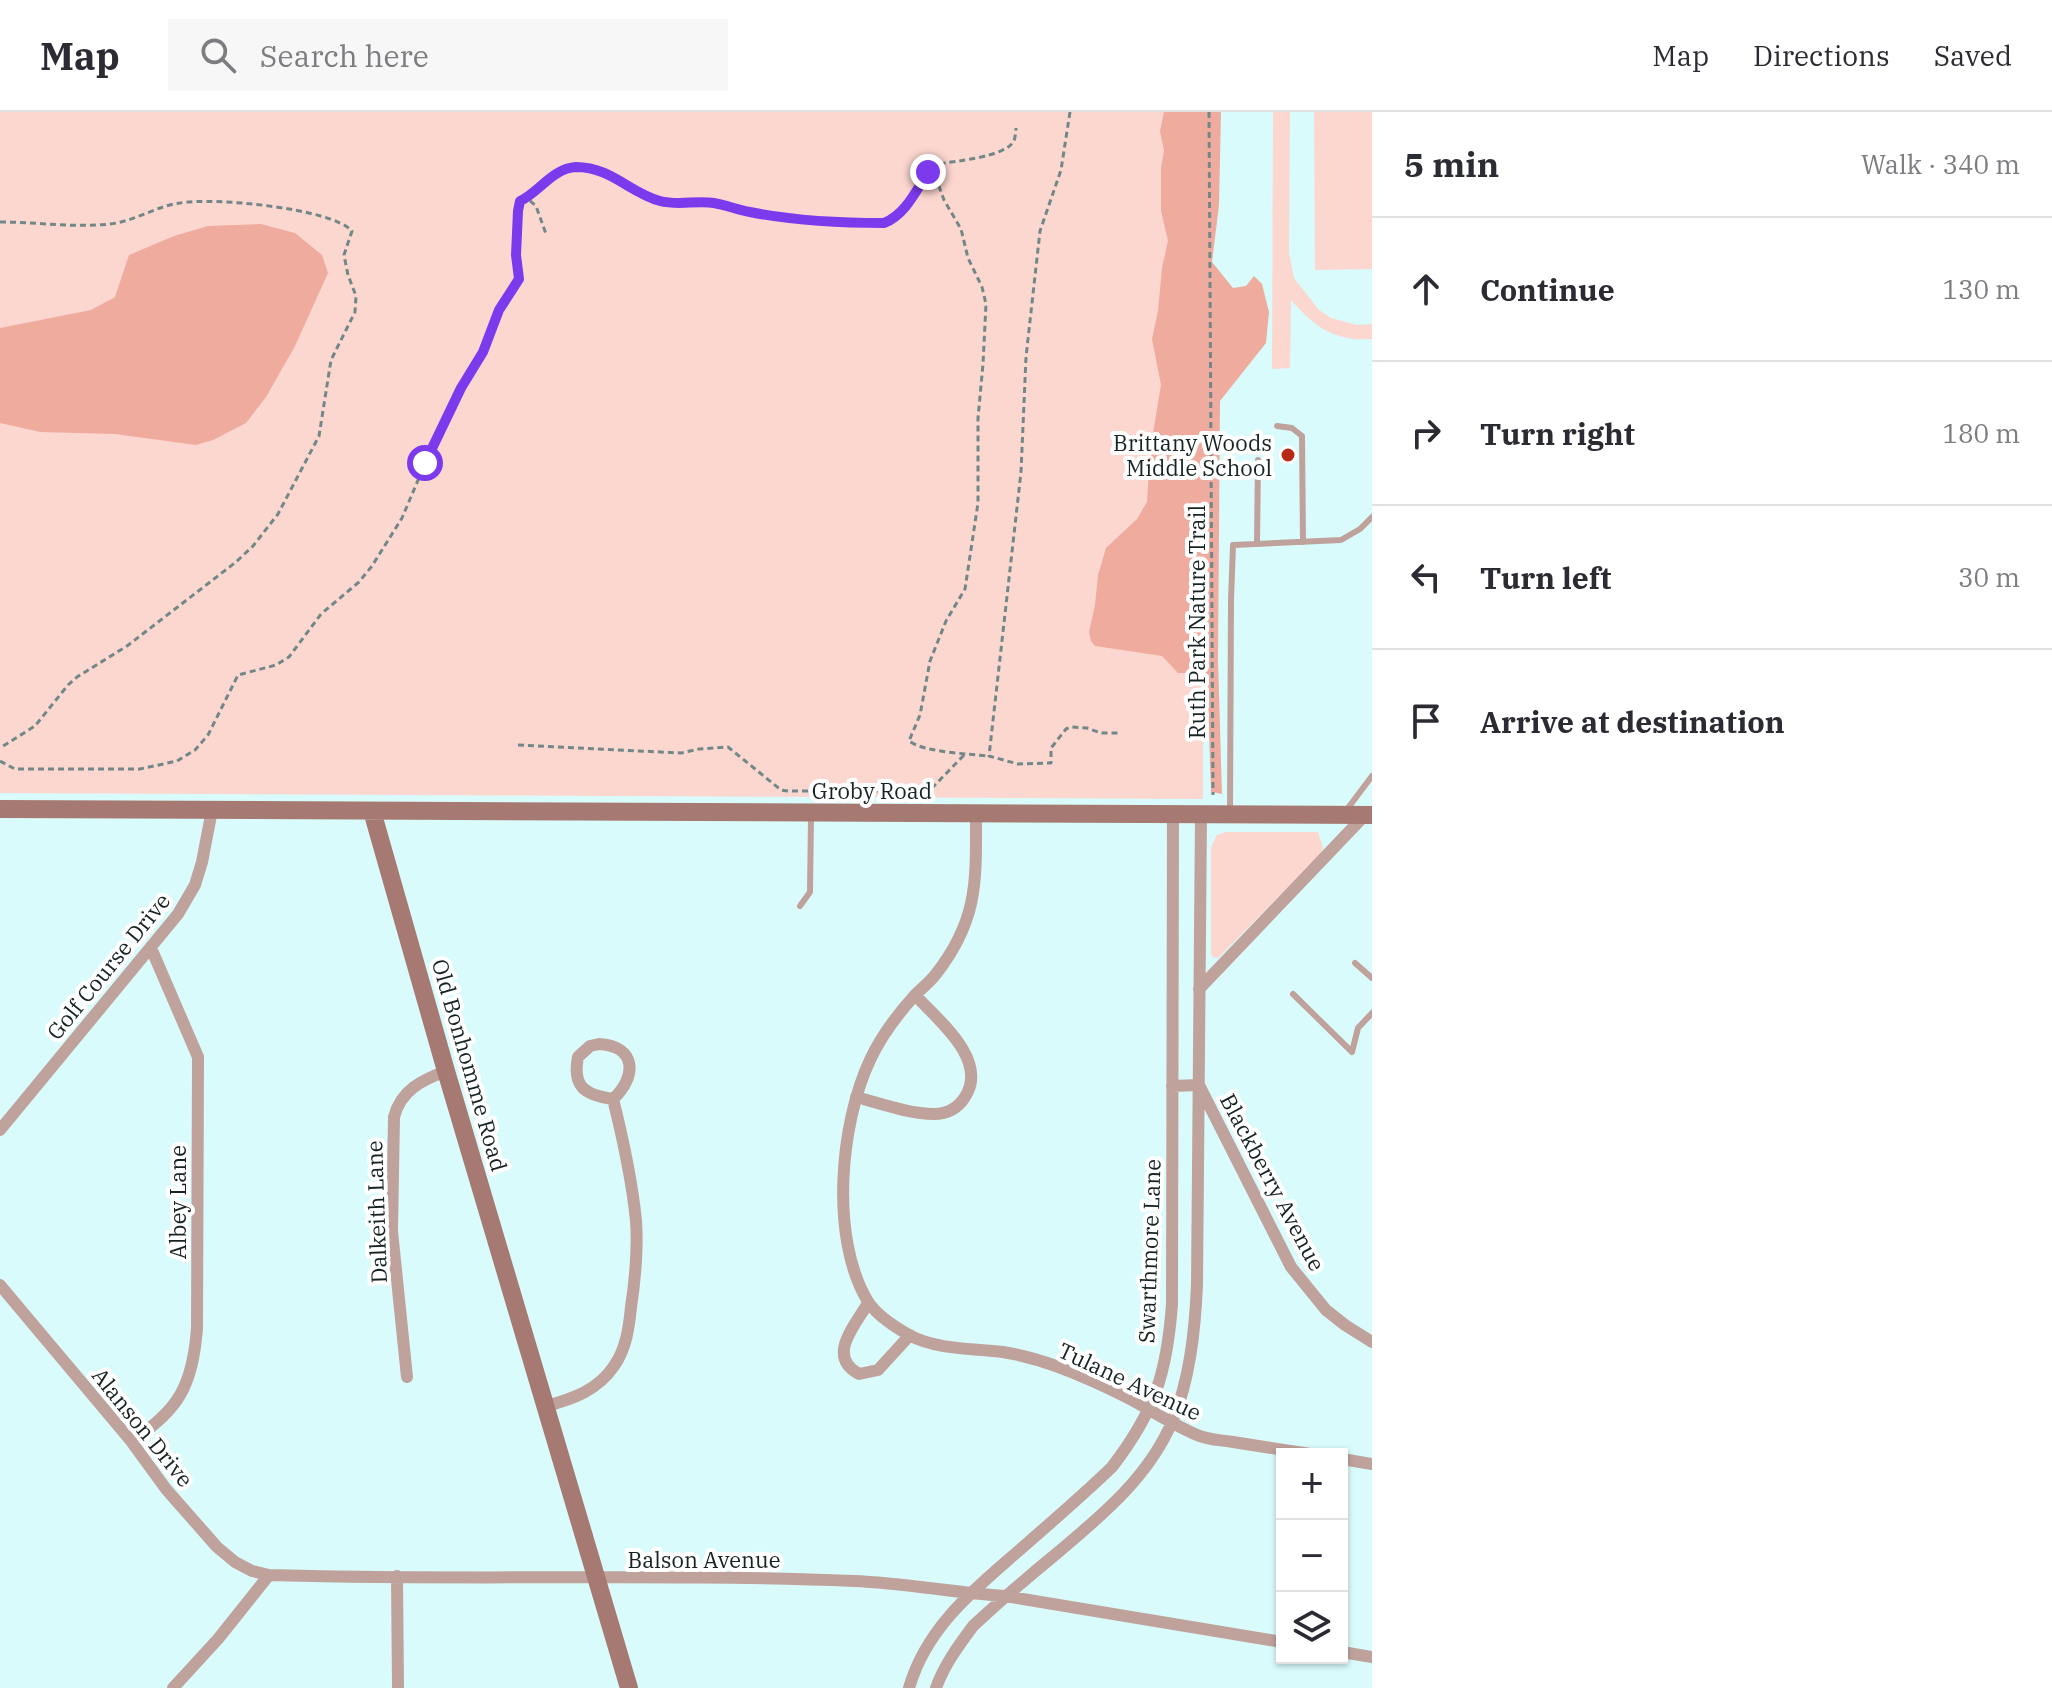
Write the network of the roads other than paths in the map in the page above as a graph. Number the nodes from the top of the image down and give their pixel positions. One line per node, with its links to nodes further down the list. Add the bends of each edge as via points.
1 (1277, 426): 4 (lane, via 1302,436)
2 (1258, 460): 5 (lane)
3 (1372, 517): 4 (lane, via 1341,540)
4 (1303, 542): 5 (lane)
5 (1257, 544): 14 (lane, via 1233,545)
6 (1372, 776): 15 (lane)
7 (0, 809): 8 (street)
8 (212, 810): 9 (street); 18 (street, Golf Course Drive, via 195,885)
9 (372, 811): 10 (street, Groby Road); 25 (street, Old Bonhomme Road)
10 (811, 813): 11 (street, Groby Road); 17 (lane, via 810,892)
11 (976, 814): 12 (street, Groby Road); 23 (street, Tulane Avenue, via 972,905 952,950)
12 (1173, 815): 13 (street, Groby Road); 27 (street, Swarthmore Lane)
13 (1201, 815): 14 (street, Groby Road); 21 (street, Swarthmore Lane)
14 (1230, 815): 15 (street, Groby Road)
15 (1342, 815): 16 (street, Groby Road)
16 (1368, 815): 21 (street)
17 (800, 906)
18 (151, 948): 30 (street, Golf Course Drive); 39 (street, Albey Lane, via 198,1057 197,1328 193,1366 178,1402)
19 (1355, 963): 20 (lane)
20 (1372, 978)
21 (1199, 989): 26 (street, Swarthmore Lane)
22 (1293, 994): 24 (lane, via 1352,1052 1358,1028)
23 (915, 995): 28 (street, Tulane Avenue, via 871,1057); 28 (street, via 969,1060 968,1092 957,1107 935,1114)
24 (1372, 1013)
25 (446, 1071): 35 (street, Dalkeith Lane, via 411,1088 394,1117 392,1231); 36 (street, Old Bonhomme Road)
26 (1199, 1085): 27 (street, Blackberry Avenue); 34 (street, Blackberry Avenue, via 1291,1267 1326,1310); 38 (street, Swarthmore Lane, via 1195,1319)
27 (1172, 1086): 37 (street, Swarthmore Lane, via 1171,1319 1165,1363)
28 (856, 1097): 32 (street, Tulane Avenue, via 845,1159 844,1224 852,1268)
29 (613, 1099): 29 (street, via 579,1086 578,1057 590,1046 616,1046 628,1059 630,1077); 36 (street, via 636,1223 624,1347 613,1367 587,1392)
30 (0, 1130)
31 (0, 1285): 39 (street, Alanson Drive)
32 (868, 1303): 33 (street, Tulane Avenue); 33 (street, via 843,1351 849,1369 859,1374 878,1370)
33 (910, 1335): 37 (street, Tulane Avenue, via 942,1346 1025,1356)
34 (1372, 1342)
35 (407, 1377)
36 (546, 1406): 45 (street, Old Bonhomme Road)
37 (1150, 1410): 38 (street, Tulane Avenue); 46 (street, Swarthmore Lane, via 1112,1467)
38 (1172, 1423): 40 (street, Tulane Avenue, via 1200,1437); 47 (street, Swarthmore Lane, via 1126,1492)
39 (131, 1441): 43 (street, Alanson Drive, via 217,1547 235,1562)
40 (1276, 1449)
41 (1348, 1460): 42 (street)
42 (1372, 1464)
43 (269, 1575): 44 (street, Balson Avenue); 51 (street)
44 (397, 1576): 45 (street, Balson Avenue); 52 (street)
45 (596, 1578): 46 (street, Balson Avenue, via 854,1581); 53 (street, Old Bonhomme Road)
46 (969, 1594): 47 (street, Balson Avenue); 54 (street, Swarthmore Lane, via 939,1627)
47 (1005, 1596): 48 (street, Balson Avenue); 55 (street, Swarthmore Lane, via 973,1626)
48 (1276, 1641)
49 (1348, 1653): 50 (street)
50 (1372, 1657)
51 (173, 1688)
52 (398, 1688)
53 (629, 1688)
54 (909, 1688)
55 (936, 1688)

